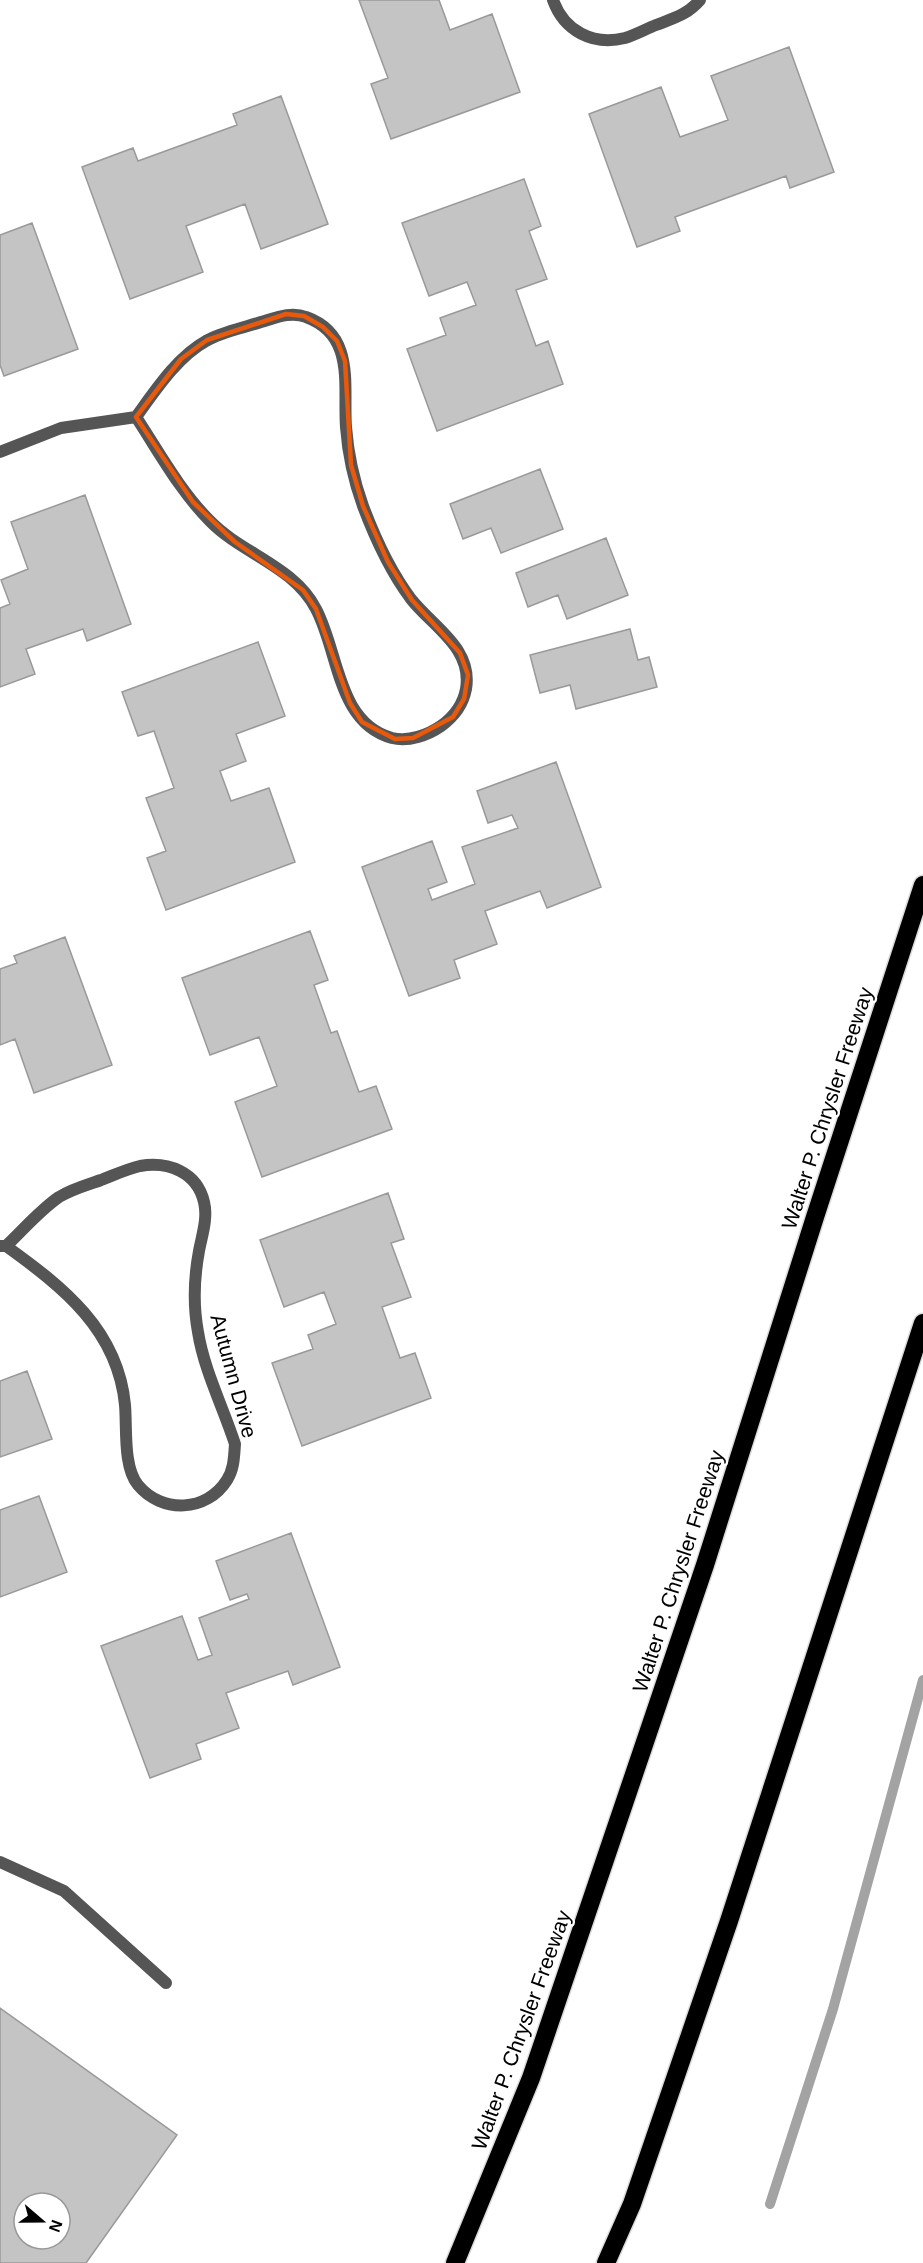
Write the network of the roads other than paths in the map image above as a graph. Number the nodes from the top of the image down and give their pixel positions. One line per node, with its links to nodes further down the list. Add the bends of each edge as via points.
1 (553, 0): 2 (street, via 570,28 587,37 607,40 625,38 690,12)
2 (700, 0)
3 (136, 417): 3 (street, via 211,523 303,590 316,609 350,703 362,722 395,739 432,732 453,717 464,699 468,675 460,653 412,600 388,561 363,506 351,465 346,427 345,361 337,341 323,327 304,316 286,314 207,340 181,359); 4 (street, via 61,428)
4 (0, 452)
5 (923, 885): 10 (highway, Walter P. Chrysler Freeway, via 690,1610 531,2078)
6 (3, 1246): 6 (street, Autumn Drive, via 37,1268 70,1297 103,1336 119,1375 129,1471 137,1484 149,1496 166,1504 186,1507 216,1492 227,1480 234,1463 235,1444 198,1334 195,1276 205,1226 205,1203 197,1185 173,1167 138,1166 60,1196)
7 (923, 1323): 11 (highway, via 729,1921 632,2204)
8 (0, 1862): 9 (street, via 64,1891)
9 (166, 1983)
10 (455, 2263)
11 (606, 2263)

